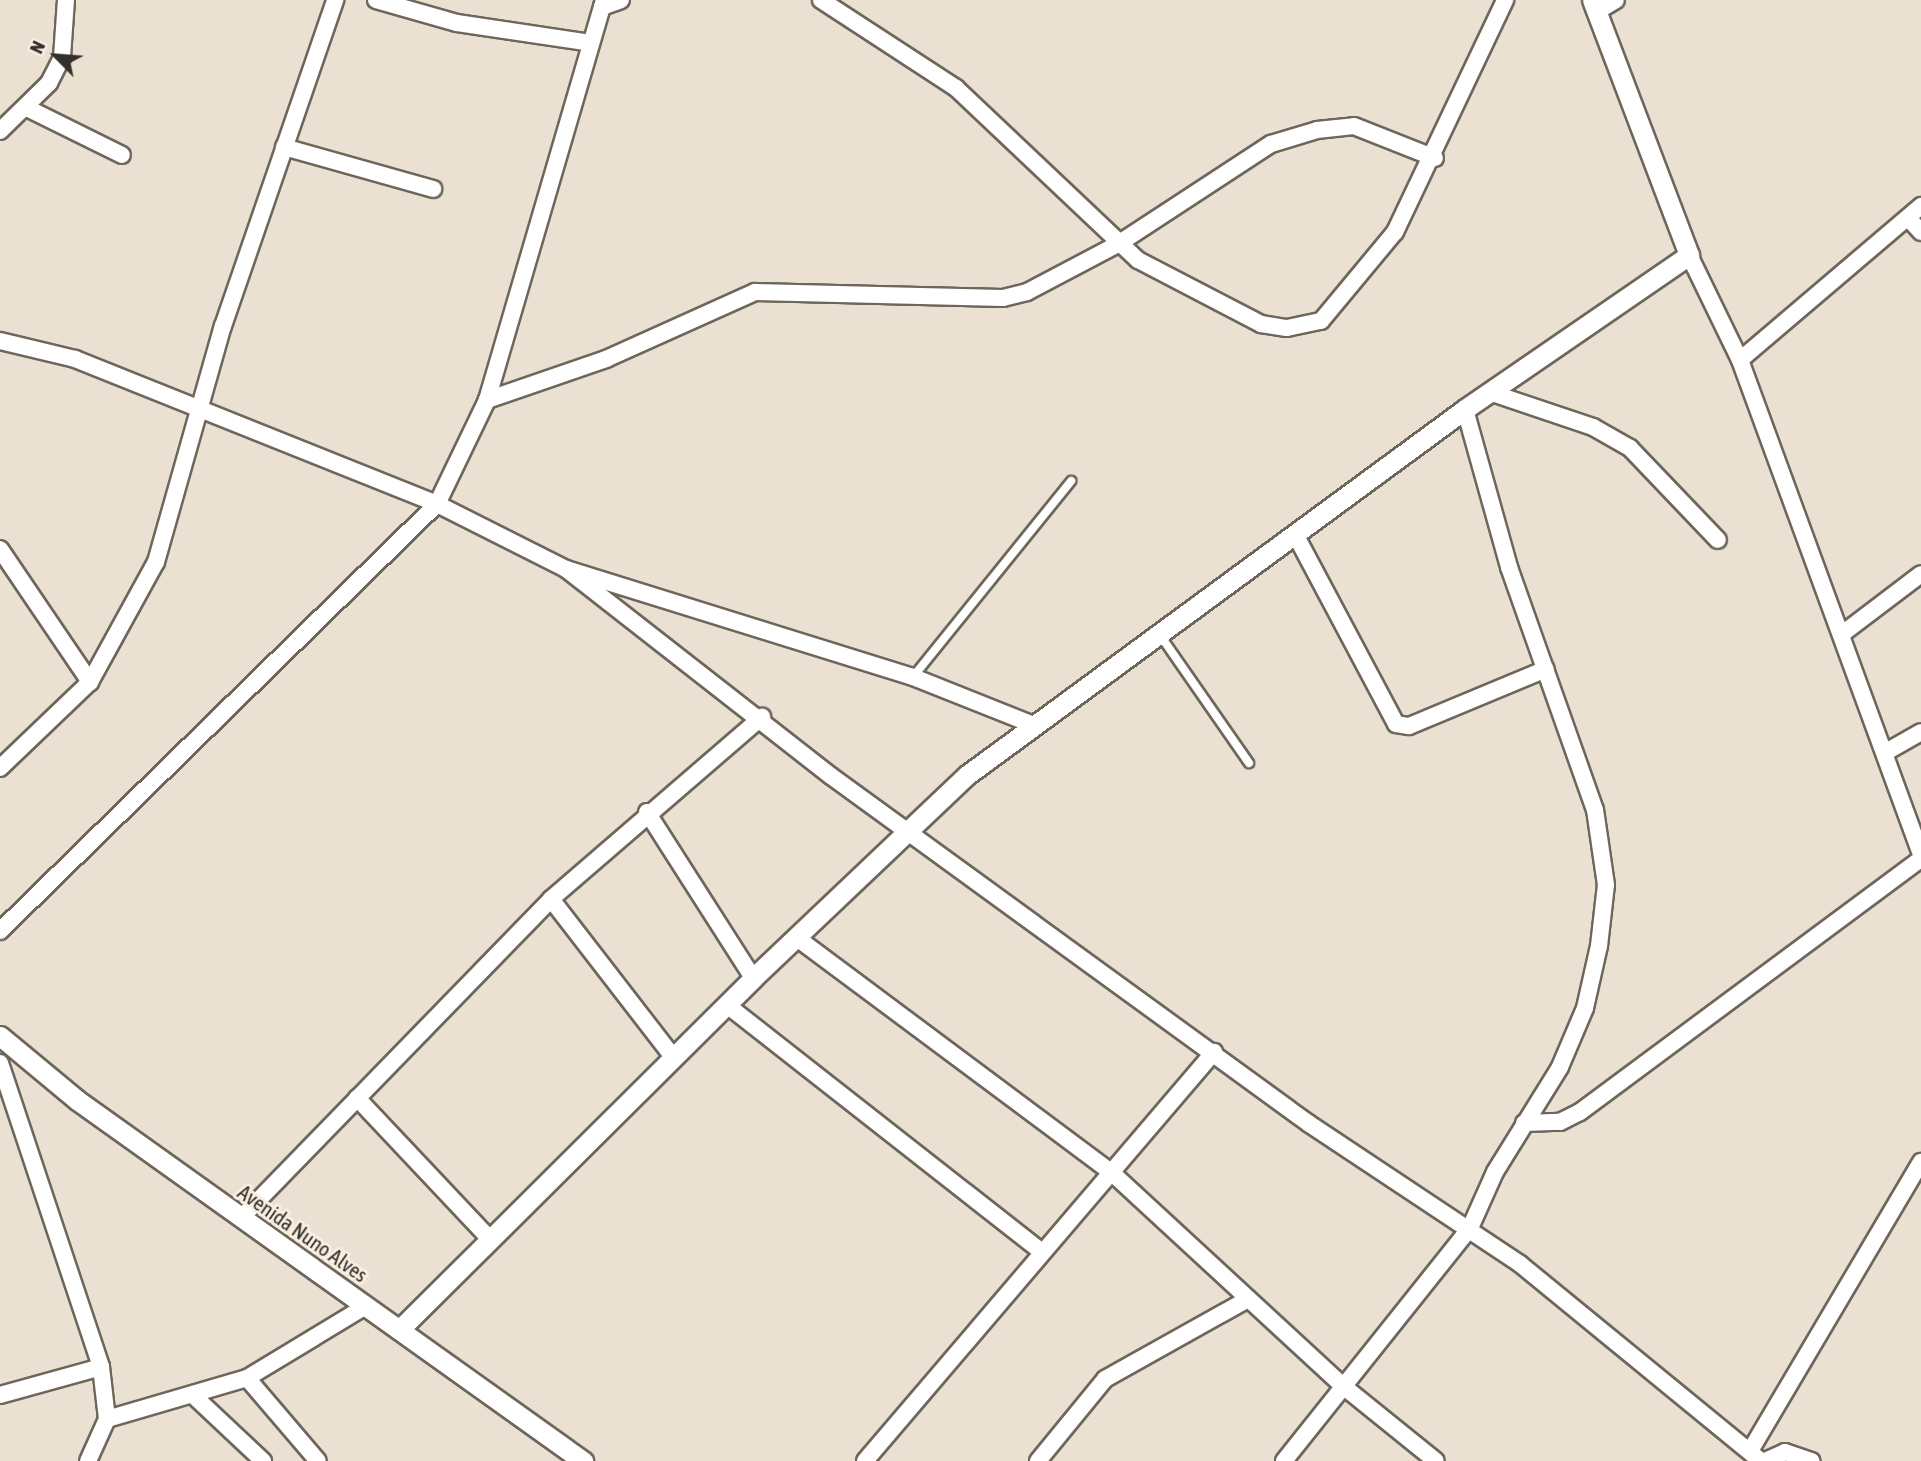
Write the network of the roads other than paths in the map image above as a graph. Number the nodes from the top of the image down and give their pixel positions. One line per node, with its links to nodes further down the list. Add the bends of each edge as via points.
1 (66, 0): 11 (street, via 62,57 49,83)
2 (335, 0): 13 (street)
3 (376, 0): 10 (street, via 457,23)
4 (621, 0): 8 (street)
5 (821, 0): 20 (street, via 956,88)
6 (1505, 0): 15 (street)
7 (1616, 0): 9 (street)
8 (603, 4): 10 (street)
9 (1594, 6): 21 (street)
10 (591, 43): 25 (street)
11 (25, 107): 12 (street); 14 (street)
12 (0, 131)
13 (284, 147): 16 (street); 27 (street)
14 (122, 155)
15 (1435, 158): 20 (street, via 1354,126 1317,130 1271,144); 20 (street, via 1395,232 1321,321 1306,327 1261,324)
16 (433, 189)
17 (1921, 206): 18 (street)
18 (1908, 218): 19 (street); 23 (street)
19 (1921, 232)
20 (1118, 244): 25 (street, via 1049,282 1003,298 743,295 606,359)
21 (1689, 255): 23 (street); 24 (street)
22 (0, 341): 27 (street, via 75,359)
23 (1740, 360): 35 (street)
24 (1492, 393): 26 (street); 31 (street, via 1592,427 1630,448)
25 (487, 400): 29 (street)
26 (1465, 409): 30 (street); 37 (street)
27 (202, 410): 29 (street); 39 (street, via 156,562)
28 (1071, 481): 38 (lane)
29 (437, 504): 33 (street); 51 (street)
30 (1295, 534): 36 (street); 37 (street, via 1396,724 1409,726)
31 (1718, 540)
32 (0, 549): 39 (street)
33 (566, 569): 38 (street); 40 (street)
34 (1921, 574): 35 (street)
35 (1842, 634): 43 (street)
36 (1160, 635): 41 (street); 44 (lane)
37 (1546, 669): 61 (street, via 1595,810 1606,885 1585,1008 1560,1067)
38 (913, 677): 41 (street)
39 (90, 682): 45 (street)
40 (762, 717): 46 (street); 47 (street)
41 (1031, 724): 47 (street)
42 (1921, 732): 43 (street)
43 (1886, 751): 48 (street)
44 (1250, 763)
45 (0, 768)
46 (647, 812): 50 (street); 53 (street)
47 (909, 830): 52 (street); 56 (street)
48 (1921, 854)
49 (1921, 859): 61 (street, via 1580,1112 1560,1122)
50 (551, 899): 57 (street); 59 (street)
51 (0, 931)
52 (797, 938): 53 (street); 63 (street)
53 (753, 978): 54 (street)
54 (727, 1004): 57 (street); 67 (street)
55 (0, 1036): 64 (street, Avenida Nuno Alves)
56 (1214, 1052): 63 (street); 65 (street, via 1308,1123)
57 (673, 1057): 66 (street)
58 (0, 1063): 60 (street)
59 (357, 1098): 64 (street); 66 (street)
60 (7, 1116): 71 (street)
61 (1524, 1123): 65 (street)
62 (1921, 1162): 77 (street)
63 (1110, 1171): 67 (street); 68 (street)
64 (241, 1218): 69 (street, Avenida Nuno Alves)
65 (1470, 1228): 73 (street); 77 (street)
66 (489, 1238): 70 (street)
67 (1042, 1252): 82 (street)
68 (1248, 1300): 73 (street); 83 (street, via 1105,1379)
69 (366, 1306): 70 (street, Avenida Nuno Alves); 72 (street)
70 (400, 1329): 81 (street, Avenida Nuno Alves)
71 (101, 1367): 74 (street); 76 (street)
72 (247, 1378): 75 (street); 80 (street)
73 (1343, 1386): 84 (street); 85 (street)
74 (0, 1395)
75 (196, 1398): 76 (street); 79 (street)
76 (107, 1419): 78 (street)
77 (1759, 1458): 86 (street, via 1785,1451)
78 (88, 1461)
79 (263, 1461)
80 (318, 1461)
81 (583, 1461)
82 (865, 1461)
83 (1038, 1461)
84 (1284, 1461)
85 (1436, 1461)
86 (1811, 1461)

